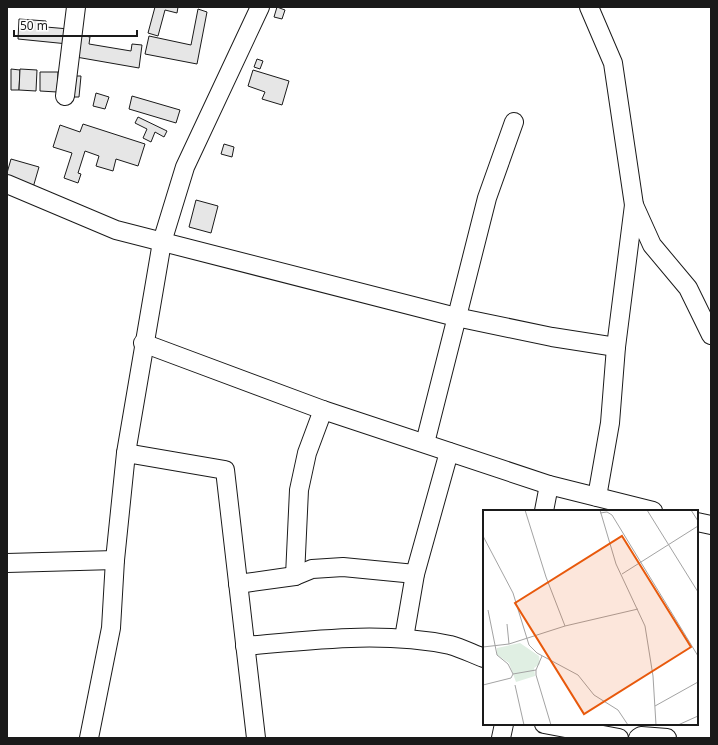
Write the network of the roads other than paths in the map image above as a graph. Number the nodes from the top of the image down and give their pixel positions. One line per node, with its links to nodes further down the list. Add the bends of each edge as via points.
1 (76, 7): 4 (street)
2 (260, 7): 8 (street, via 185,167)
3 (589, 7): 7 (street, via 613,63)
4 (65, 96)
5 (514, 122): 9 (street, via 487,198)
6 (7, 184): 8 (street, via 116,230)
7 (634, 205): 10 (street, via 652,245 688,288); 12 (street)
8 (162, 242): 9 (street); 11 (street)
9 (456, 317): 12 (street); 14 (street)
10 (711, 335)
11 (143, 343): 13 (street); 16 (street)
12 (616, 347): 18 (street, via 610,423)
13 (323, 410): 14 (street); 26 (street, via 307,453 298,490)
14 (425, 443): 15 (street)
15 (449, 452): 17 (street); 25 (street)
16 (126, 453): 23 (street); 27 (street, via 225,470)
17 (549, 485): 18 (street); 19 (street)
18 (598, 497): 20 (street)
19 (544, 510)
20 (648, 510)
21 (698, 522): 22 (street)
22 (711, 526)
23 (114, 560): 24 (street); 33 (street, via 111,628)
24 (7, 563)
25 (415, 574): 26 (street, via 343,567 312,569); 28 (street)
26 (295, 576): 27 (street)
27 (238, 584): 29 (street)
28 (404, 638): 29 (street, via 339,638); 30 (street, via 451,646)
29 (245, 646): 34 (street)
30 (483, 658)
31 (504, 725): 35 (street)
32 (549, 725): 36 (street)
33 (89, 738)
34 (256, 738)
35 (501, 738)
36 (619, 738)
37 (638, 738): 38 (street)
38 (667, 738)

